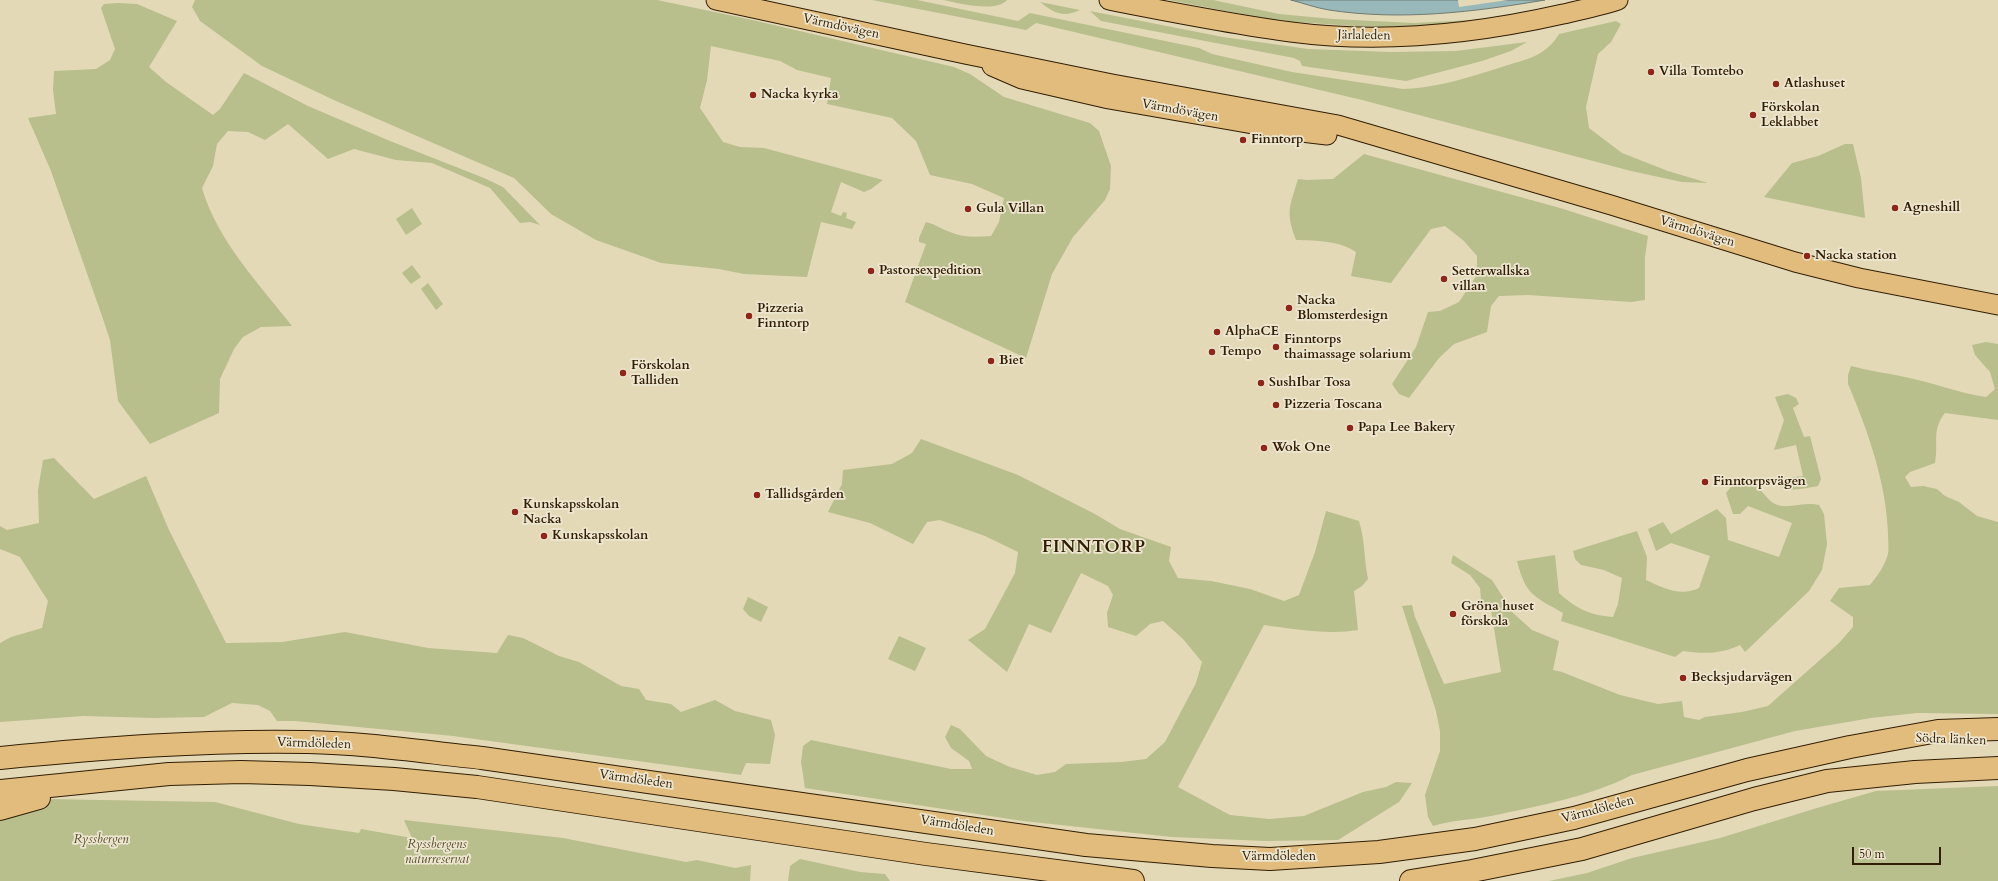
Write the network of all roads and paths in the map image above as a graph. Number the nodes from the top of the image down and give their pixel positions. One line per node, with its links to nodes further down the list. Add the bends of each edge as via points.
1 (716, 0): 4 (main road, Värmdövägen, via 1112,84 1338,125 1795,262 1859,278)
2 (1109, 0): 3 (main road, Järlaleden, via 1293,32 1388,36 1460,32 1527,22)
3 (1618, 0)
4 (1998, 305)
5 (1998, 729): 6 (highway, via 1938,731)
6 (1904, 738): 7 (highway, Södra länken); 8 (highway, Värmdöleden, via 1747,770 1574,818 1475,839 1379,852 1270,859 1086,846 396,748 308,742 155,745)
7 (1998, 741)
8 (64, 752): 9 (highway); 10 (highway, Värmdöleden)
9 (0, 753)
10 (0, 758)
11 (1998, 768): 16 (highway, via 1915,772 1827,781 1754,799 1582,849)
12 (106, 781): 13 (highway); 14 (highway); 15 (highway, via 164,775 248,772 477,786 926,854)
13 (0, 792)
14 (0, 809)
15 (1133, 881)
16 (1410, 881)

